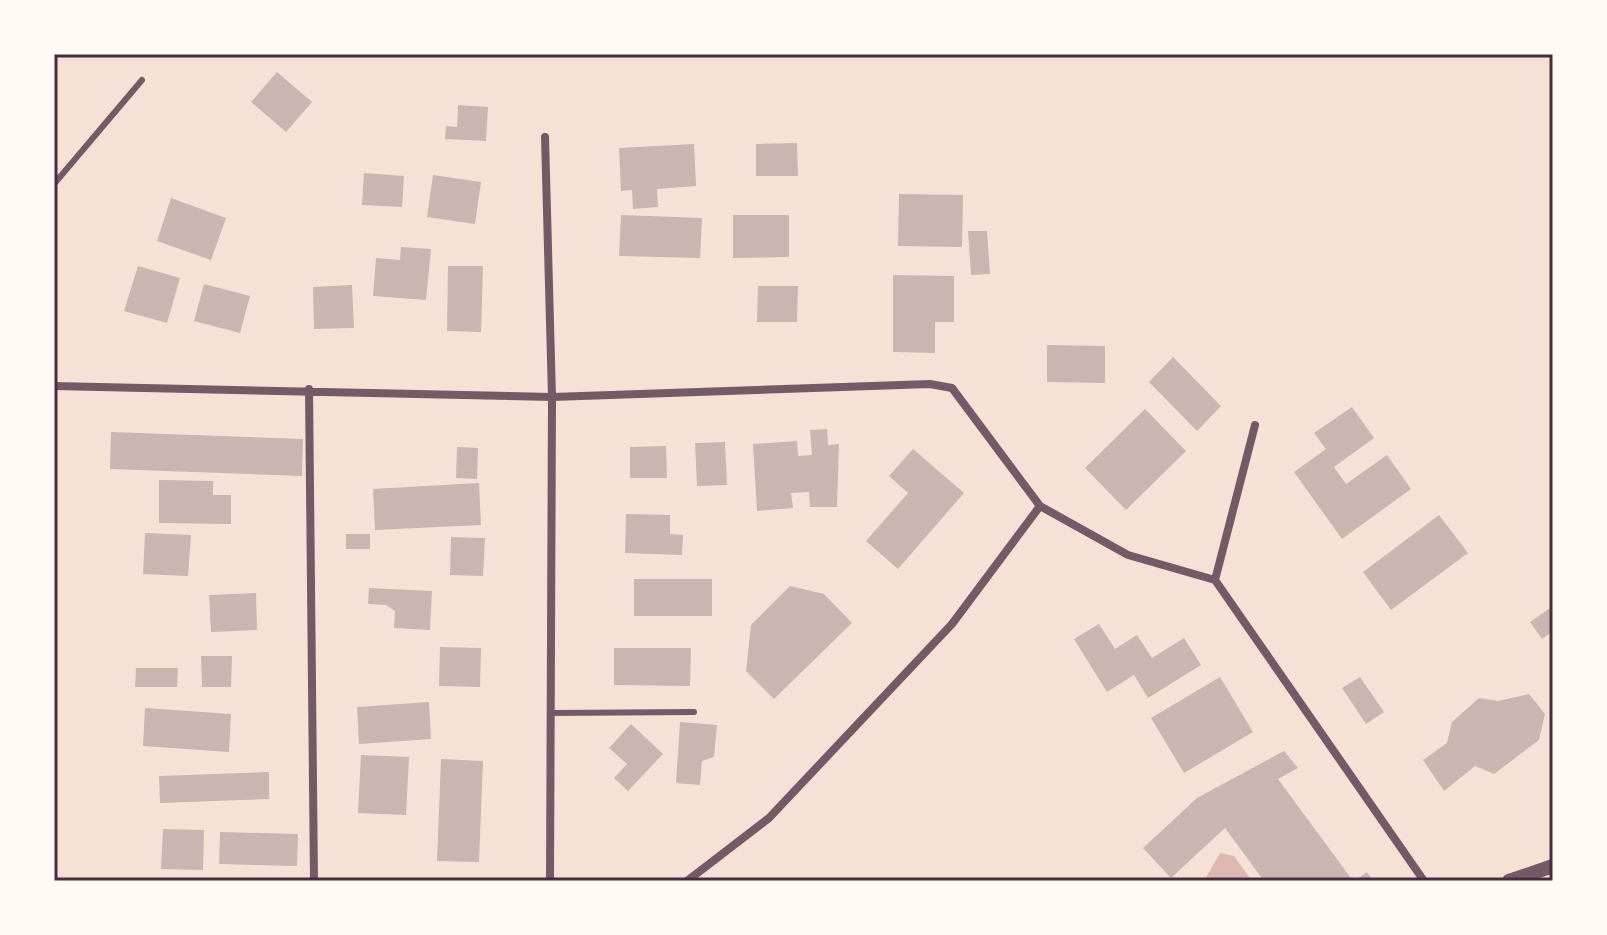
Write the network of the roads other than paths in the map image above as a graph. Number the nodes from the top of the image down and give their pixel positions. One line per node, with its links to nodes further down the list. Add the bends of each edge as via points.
1 (142, 80): 3 (lane)
2 (545, 137): 6 (street)
3 (54, 184)
4 (54, 386): 5 (street)
5 (309, 389): 6 (street); 13 (street)
6 (552, 397): 8 (street, via 930,384 952,388); 11 (street)
7 (1255, 425): 9 (street)
8 (1040, 506): 9 (street, via 1128,555); 15 (street, via 952,624 769,818)
9 (1215, 580): 16 (street)
10 (694, 712): 11 (lane)
11 (551, 713): 14 (street)
12 (1553, 866): 17 (street)
13 (314, 881)
14 (550, 881)
15 (687, 881)
16 (1424, 881)
17 (1509, 881)

